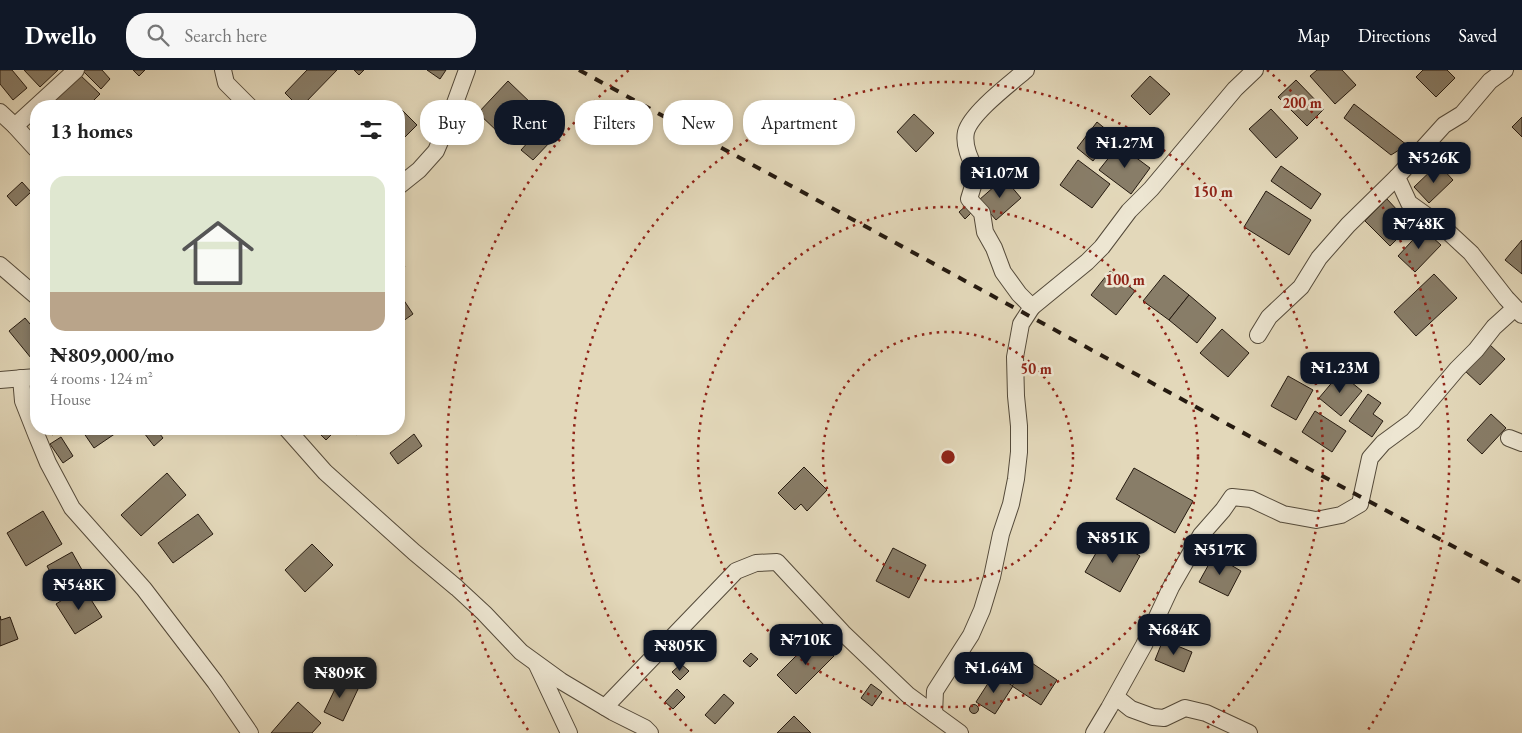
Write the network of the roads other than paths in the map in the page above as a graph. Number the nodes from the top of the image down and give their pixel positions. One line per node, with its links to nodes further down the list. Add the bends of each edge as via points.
1 (76, 70): 7 (street)
2 (223, 70): 8 (street, via 226,83)
3 (467, 70): 14 (street, via 436,151)
4 (1026, 70): 17 (street, via 979,111 966,132 967,150 977,173 969,199 982,213 985,232 1003,272)
5 (1255, 70): 17 (street, via 1129,211 1102,247)
6 (1505, 70): 13 (street, via 1462,114 1444,125)
7 (43, 100)
8 (244, 100)
9 (0, 112): 11 (street)
10 (30, 112): 11 (street)
11 (15, 126): 12 (street)
12 (30, 142)
13 (1397, 176): 18 (street, via 1409,203 1444,228 1471,253); 19 (street, via 1348,225 1301,287 1269,317)
14 (405, 181)
15 (0, 265): 16 (street)
16 (30, 291)
17 (1032, 307): 28 (street, via 1021,324 1015,357 1019,452 1011,504 982,610 971,635 935,691)
18 (1519, 312): 26 (street, via 1494,328 1413,421 1383,443 1370,458 1360,504 1341,515 1316,520 1283,514 1251,499 1232,497 1201,535)
19 (1258, 335)
20 (28, 378): 21 (street); 22 (street, via 23,401)
21 (0, 380)
22 (30, 419)
23 (36, 435): 29 (street, via 72,508 144,589)
24 (292, 435): 25 (street, via 325,472 484,613 521,652)
25 (537, 663): 27 (street); 30 (street)
26 (1116, 697): 33 (street); 34 (street, via 1131,709 1153,717 1164,718 1185,708 1206,713)
27 (605, 707): 28 (street, via 736,571 756,563 777,562 843,633 908,695); 31 (street)
28 (934, 714): 32 (street)
29 (250, 733)
30 (569, 733)
31 (650, 733)
32 (960, 733)
33 (1094, 733)
34 (1250, 733)

